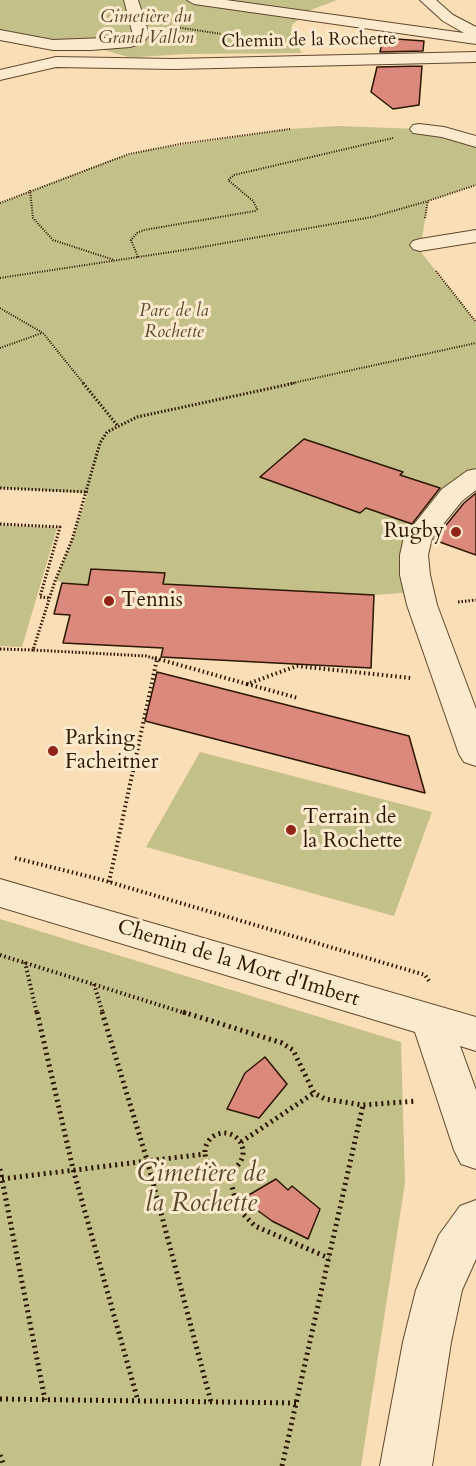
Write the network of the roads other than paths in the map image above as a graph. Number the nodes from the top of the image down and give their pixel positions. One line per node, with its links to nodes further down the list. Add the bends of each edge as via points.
1 (131, 0): 5 (street, via 141,35 130,42 53,45)
2 (194, 0): 6 (street)
3 (427, 0): 4 (street, via 448,18)
4 (476, 33)
5 (0, 35)
6 (476, 39)
7 (476, 57): 8 (street, Chemin de la Rochette, via 152,64 56,62)
8 (0, 75)
9 (419, 129): 10 (street)
10 (476, 142)
11 (476, 236): 12 (street)
12 (420, 245)
13 (476, 477): 14 (street, via 452,495 418,537 414,555 422,605)
14 (476, 754)
15 (0, 893): 16 (street, Chemin de la Mort d'Imbert)
16 (432, 1005): 17 (street, Chemin de la Mort d'Imbert); 18 (street)
17 (476, 1034)
18 (476, 1150)
19 (476, 1221): 20 (street, via 455,1250 439,1290)
20 (406, 1466)

